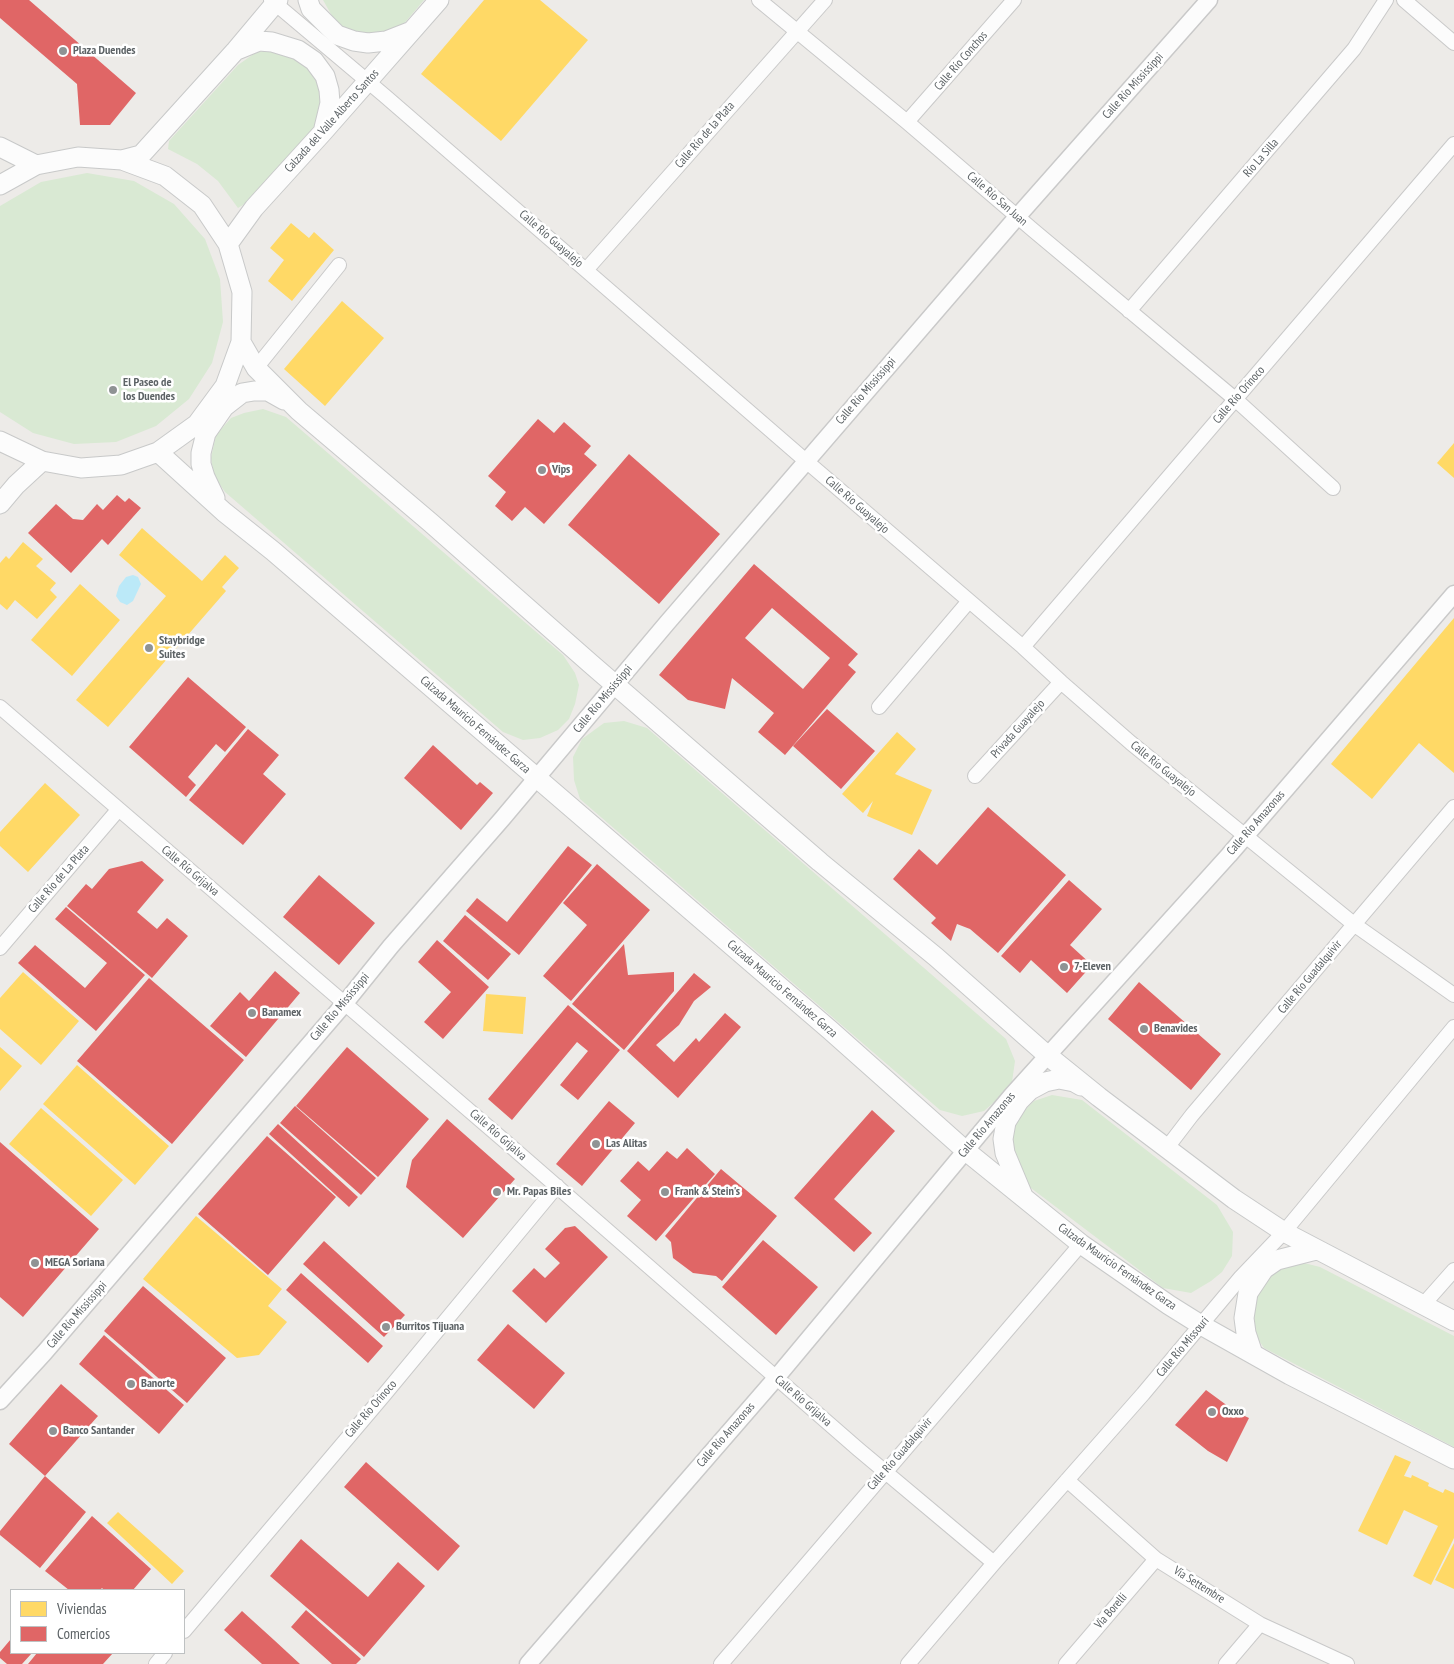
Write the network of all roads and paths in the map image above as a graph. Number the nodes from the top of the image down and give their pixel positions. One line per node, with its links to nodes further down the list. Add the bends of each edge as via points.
1 (308, 0): 10 (main road, via 311,10 337,35 354,41 386,41)
2 (439, 0): 10 (main road, Calzada del Valle Alberto Santos)
3 (759, 0): 11 (street, Calle Río San Juan)
4 (825, 0): 11 (street, Calle Río de la Plata)
5 (1014, 0): 15 (street, Calle Río Conchos)
6 (1209, 0): 22 (street, Calle Río Mississippi)
7 (1386, 0): 26 (street, Río La Silla, via 1354,49)
8 (1404, 0): 12 (street)
9 (275, 1): 13 (main road); 14 (street, Calle Río Guayalejo)
10 (412, 31): 14 (main road, Calzada del Valle Alberto Santos)
11 (797, 32): 15 (street, Calle Río San Juan); 25 (street, Calle Río de la Plata)
12 (1454, 43)
13 (236, 50): 16 (main road, via 259,41 272,42 298,50 314,61 325,76 329,90 330,103); 19 (main road, via 141,155)
14 (368, 81): 16 (main road, Calzada del Valle Alberto Santos); 25 (street, Calle Río Guayalejo)
15 (908, 122): 22 (street, Calle Río San Juan)
16 (323, 132): 23 (main road, Calzada del Valle Alberto Santos, via 254,208)
17 (1454, 144): 29 (street, Calle Río Orinoco)
18 (0, 147): 20 (main road)
19 (122, 160): 20 (main road, via 78,157); 23 (main road, via 165,176 202,205)
20 (36, 166): 21 (main road)
21 (0, 185)
22 (1017, 216): 26 (street, Calle Río San Juan); 33 (street, Calle Río Mississippi)
23 (228, 244): 27 (main road, via 242,292)
24 (339, 265): 28 (street)
25 (586, 270): 33 (street, Calle Río Guayalejo)
26 (1129, 311): 29 (street, Calle Río San Juan)
27 (241, 342): 28 (main road); 32 (main road, via 225,386 197,424)
28 (256, 368): 30 (main road)
29 (1235, 399): 35 (street, Calle Río San Juan); 40 (street, Calle Río Orinoco)
30 (299, 411): 37 (main road, via 268,391 242,393 224,407 206,433 201,454 205,477); 42 (main road)
31 (0, 441): 34 (main road)
32 (158, 452): 34 (main road, via 121,465 89,468); 37 (main road, Calzada Mauricio Fernández Garza)
33 (806, 461): 39 (street, Calle Río Guayalejo); 42 (street, Calle Río Mississippi)
34 (42, 462): 36 (main road)
35 (1333, 488)
36 (0, 504)
37 (224, 512): 46 (main road, Calzada Mauricio Fernández Garza)
38 (1454, 594): 49 (street, Calle Río Amazonas)
39 (969, 601): 40 (street, Calle Río Guayalejo); 44 (street)
40 (1023, 647): 41 (street, Calle Río Guayalejo)
41 (1061, 682): 45 (street, Privada Guayalejo); 49 (street, Calle Río Guayalejo)
42 (615, 684): 46 (street, Calle Río Mississippi); 55 (main road)
43 (0, 707): 48 (street, Calle Río Grijalva)
44 (879, 707)
45 (975, 776)
46 (536, 778): 53 (street, Calle Río Mississippi, via 390,946); 58 (main road, Calzada Mauricio Fernández Garza)
47 (1454, 807): 50 (street, Calle Río Guadalquivir)
48 (118, 810): 51 (street, Calle Río de La Plata); 53 (street, Calle Río Grijalva)
49 (1244, 837): 50 (street, Calle Río Guayalejo); 55 (street, Calle Río Amazonas)
50 (1354, 924): 52 (street, Calle Río Guayalejo); 57 (street, Calle Río Guadalquivir)
51 (0, 948)
52 (1454, 994)
53 (345, 1003): 59 (street, Calle Río Grijalva); 70 (street, Calle Río Mississippi)
54 (1454, 1027): 61 (street, Calle Río Missouri)
55 (1047, 1055): 56 (main road); 58 (street, Calle Río Amazonas)
56 (1099, 1097): 57 (main road); 60 (main road, via 1074,1082 1059,1079 1030,1090 1019,1101 1006,1122 1003,1139 1005,1153)
57 (1166, 1149): 61 (main road)
58 (966, 1151): 60 (main road, Calzada Mauricio Fernández Garza); 69 (street, Calle Río Amazonas)
59 (557, 1186): 69 (street, Calle Río Grijalva); 77 (street, Calle Río Orinoco)
60 (1024, 1197): 62 (main road, Calzada Mauricio Fernández Garza)
61 (1284, 1232): 63 (main road); 67 (street, Calle Río Missouri)
62 (1081, 1244): 67 (main road, Calzada Mauricio Fernández Garza); 72 (street, Calle Río Guadalquivir)
63 (1316, 1250): 65 (main road); 68 (main road, via 1277,1260 1264,1269 1248,1292 1244,1318)
64 (1454, 1270): 65 (street)
65 (1423, 1305): 66 (main road)
66 (1454, 1321)
67 (1201, 1325): 68 (main road, Calzada Mauricio Fernández Garza); 73 (street, Calle Río Missouri)
68 (1253, 1354): 71 (main road, Calzada Mauricio Fernández Garza)
69 (776, 1378): 72 (street, Calle Río Grijalva); 80 (street, Calle Río Amazonas)
70 (0, 1401)
71 (1454, 1459)
72 (885, 1472): 75 (street, Calle Río Grijalva); 81 (street, Calle Río Guadalquivir)
73 (1068, 1480): 74 (street, Vía Settembre); 75 (street, Calle Río Missouri)
74 (1156, 1559): 76 (street, Vía Settembre); 83 (street, Vía Borelli)
75 (994, 1564): 82 (street, Calle Río Missouri)
76 (1260, 1624): 84 (street); 85 (street, Vía Settembre)
77 (185, 1630)
78 (164, 1654): 79 (street)
79 (156, 1664)
80 (528, 1664)
81 (720, 1664)
82 (908, 1664)
83 (1066, 1664)
84 (1226, 1664)
85 (1347, 1664)

